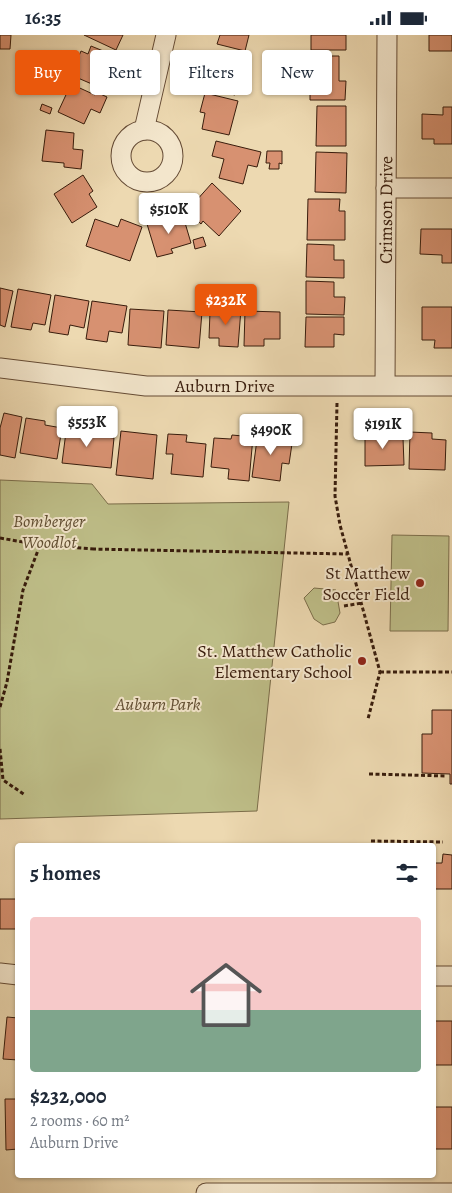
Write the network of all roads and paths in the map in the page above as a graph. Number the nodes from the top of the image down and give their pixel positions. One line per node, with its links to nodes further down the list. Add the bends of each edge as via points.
1 (166, 35): 3 (street)
2 (387, 35): 4 (street, Crimson Drive)
3 (144, 130)
4 (386, 187): 5 (street); 7 (street, Crimson Drive)
5 (452, 188)
6 (0, 368): 7 (street, Auburn Drive, via 146,386)
7 (384, 385): 8 (street, Auburn Drive)
8 (452, 386)
9 (337, 403): 12 (path, via 335,496)
10 (0, 539): 11 (path)
11 (40, 545): 12 (path); 17 (path, via 23,591)
12 (348, 554): 13 (path)
13 (362, 603): 14 (path); 15 (path)
14 (344, 607)
15 (380, 672): 16 (path); 18 (path)
16 (452, 672)
17 (0, 707)
18 (368, 719)
19 (0, 749): 22 (path, via 2,780)
20 (369, 774): 21 (path)
21 (446, 776)
22 (25, 795)
23 (371, 841): 24 (path)
24 (443, 842)
25 (0, 973): 26 (street)
26 (15, 975)
27 (436, 976): 28 (street)
28 (452, 976)
29 (206, 1193): 30 (street)
30 (452, 1193)

